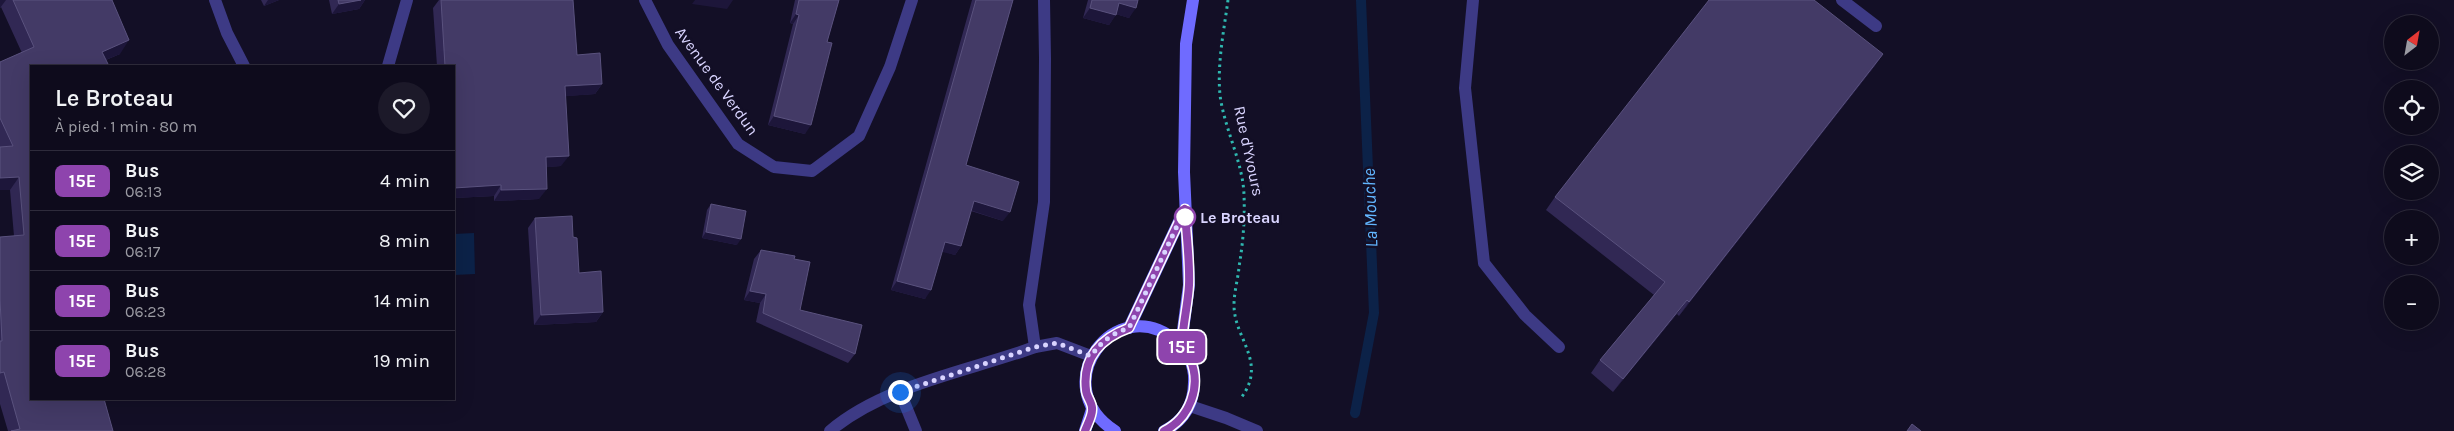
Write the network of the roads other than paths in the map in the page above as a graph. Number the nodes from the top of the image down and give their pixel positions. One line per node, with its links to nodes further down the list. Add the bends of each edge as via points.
1 (214, 0): 10 (street)
2 (407, 0): 11 (street)
3 (645, 0): 4 (street, Avenue de Verdun, via 668,45 738,144 774,167 812,171 859,136 890,67)
4 (912, 0)
5 (1044, 0): 15 (street, via 1044,202 1029,305)
6 (1193, 0): 12 (main road, via 1186,44)
7 (1473, 0): 16 (street, via 1465,88 1484,262 1525,315)
8 (1842, 0): 9 (street)
9 (1876, 26)
10 (243, 65)
11 (388, 65)
12 (1185, 209): 13 (main road); 14 (main road, via 1189,285)
13 (1129, 328): 14 (main road, via 1143,326 1158,330); 17 (main road, via 1107,338)
14 (1181, 345): 19 (main road, via 1195,375)
15 (1035, 347): 17 (street, via 1057,343); 18 (street)
16 (1559, 347)
17 (1091, 356): 20 (main road, via 1085,383)
18 (900, 392): 21 (street, via 842,421); 22 (street)
19 (1190, 406): 25 (main road, via 1180,420); 26 (street)
20 (1092, 409): 23 (main road); 24 (main road, via 1103,423)
21 (830, 431)
22 (916, 431)
23 (1085, 431)
24 (1116, 431)
25 (1164, 431)
26 (1257, 431)

